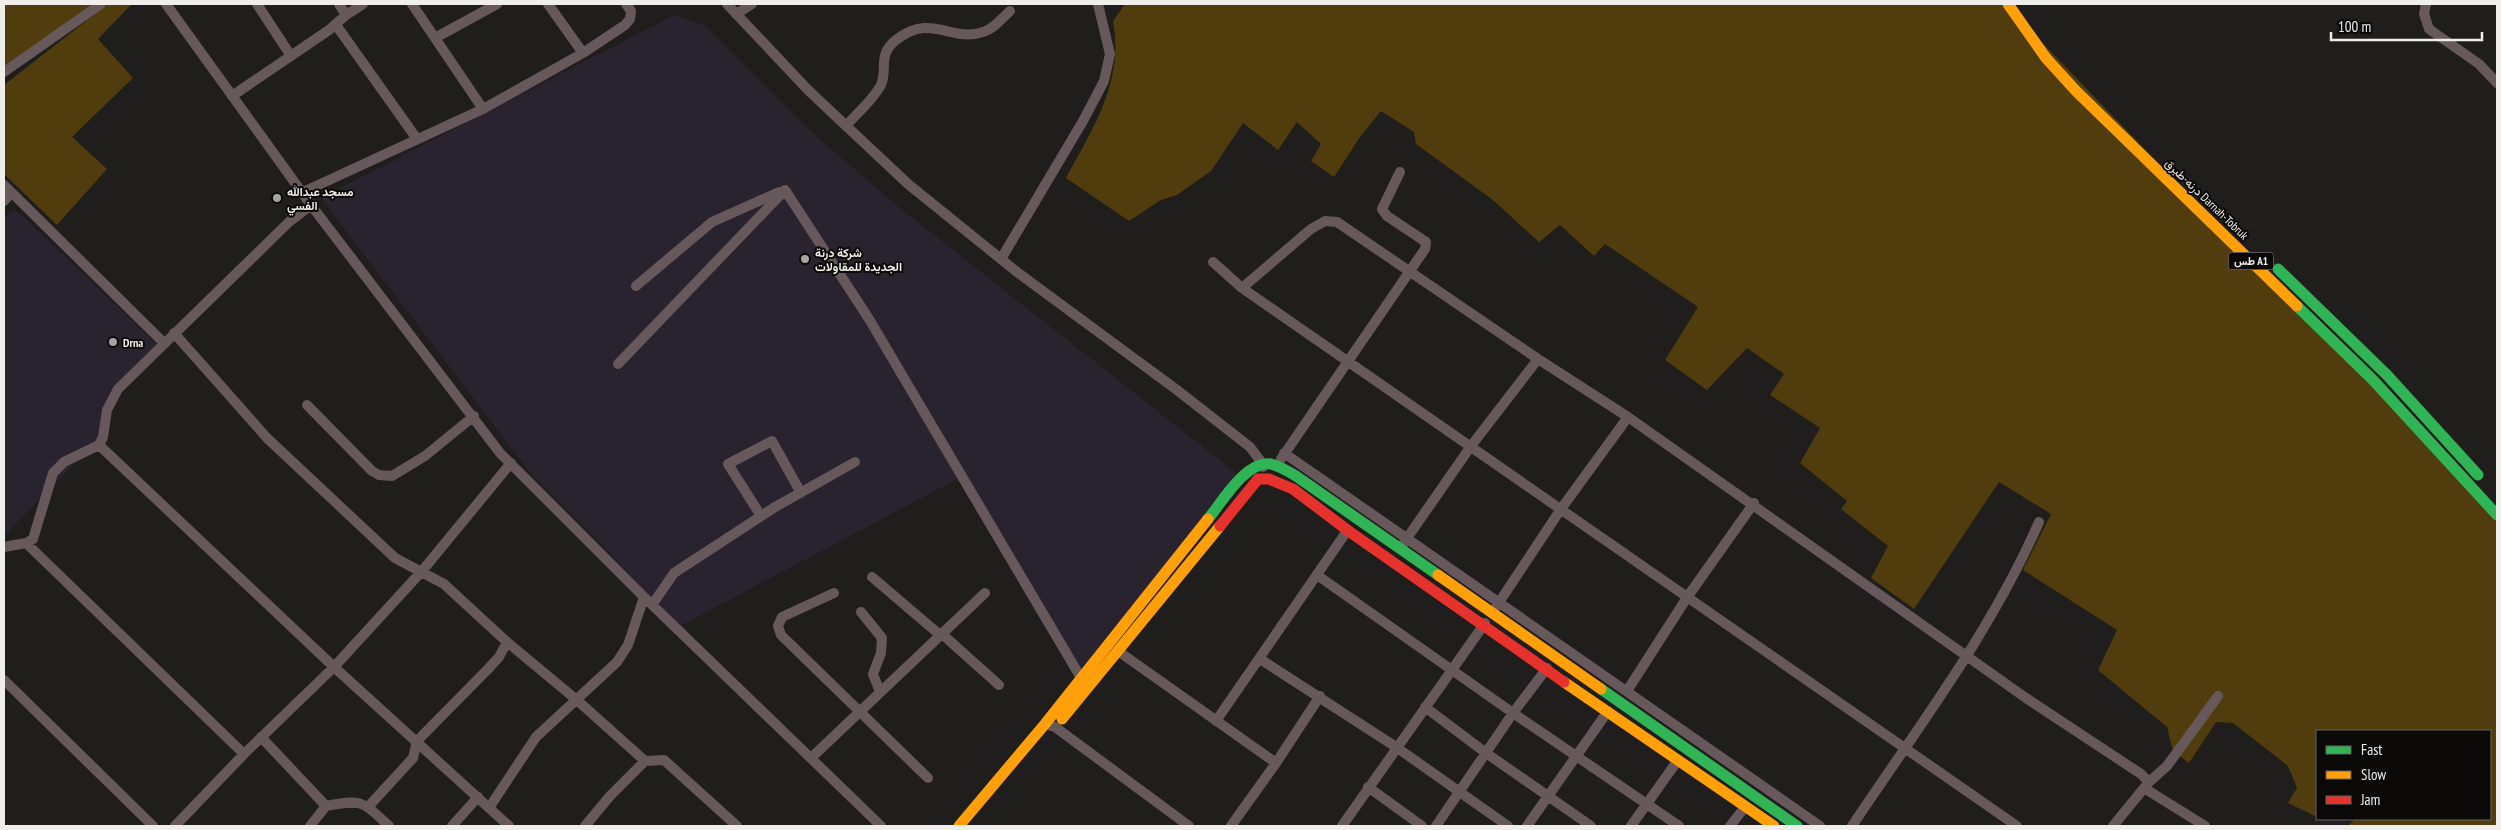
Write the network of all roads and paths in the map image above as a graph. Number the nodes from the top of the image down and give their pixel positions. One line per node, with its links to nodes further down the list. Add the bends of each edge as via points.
1 (101, 4): 22 (street)
2 (166, 4): 24 (street)
3 (257, 4): 21 (street)
4 (339, 4): 17 (street)
5 (363, 4): 17 (street)
6 (412, 4): 19 (street)
7 (497, 4): 19 (street)
8 (548, 4): 20 (street)
9 (626, 4): 20 (street, via 631,11 625,25)
10 (727, 4): 16 (street)
11 (752, 4): 16 (street)
12 (1098, 4): 34 (street, via 1110,54 1104,81)
13 (2008, 4): 60 (main road, درنه-طبرق Darnah-Tobruk / طس A1, via 2046,58 2076,91 2373,380)
14 (2426, 4): 23 (street, via 2424,14 2429,29 2479,64)
15 (1010, 11): 26 (street, via 983,33 946,31 927,26 897,39 882,60 881,84)
16 (736, 14): 26 (street)
17 (346, 15): 18 (street)
18 (336, 25): 21 (street); 27 (street)
19 (435, 38): 25 (street)
20 (583, 53): 25 (street)
21 (292, 56): 24 (street)
22 (4, 72)
23 (2497, 83)
24 (232, 96): 31 (street)
25 (483, 108): 27 (street)
26 (846, 126): 34 (street, via 908,184)
27 (417, 139): 31 (street)
28 (1400, 172): 37 (street, via 1382,209 1387,216 1426,242)
29 (8, 189): 32 (street); 41 (street)
30 (784, 190): 38 (street, via 712,222); 44 (street); 87 (street, via 869,320)
31 (301, 193): 33 (street)
32 (4, 201)
33 (311, 205): 40 (street, via 289,222); 46 (street)
34 (1001, 259): 53 (street, via 1250,447)
35 (1214, 262): 39 (street)
36 (2271, 262): 56 (main road, طس A1, via 2387,375)
37 (1411, 271): 39 (street, via 1337,222 1325,221 1311,229); 42 (street); 43 (street)
38 (636, 286)
39 (1242, 288): 43 (street)
40 (174, 334): 41 (street); 67 (street, via 268,438 395,558)
41 (164, 343): 48 (street, via 118,389 107,410)
42 (1538, 359): 47 (street); 49 (street)
43 (1348, 361): 49 (street); 50 (street)
44 (618, 364)
45 (307, 405): 46 (street, via 372,471 386,477 425,456)
46 (474, 416): 52 (street)
47 (1628, 417): 58 (street); 59 (street)
48 (99, 445): 64 (street, via 64,462 53,473 36,534); 84 (street)
49 (1471, 446): 59 (street); 65 (street)
50 (1284, 453): 54 (street); 65 (street)
51 (855, 462): 57 (street)
52 (511, 463): 67 (street); 73 (street)
53 (1262, 463): 54 (main road); 55 (street); 87 (main road, via 1244,474)
54 (1278, 465): 55 (street); 65 (main road)
55 (1268, 477): 63 (main road, via 1287,484); 81 (main road, via 1258,479)
56 (2484, 482)
57 (800, 492): 61 (street); 61 (street, via 772,441 728,464)
58 (1754, 504): 72 (street); 82 (street)
59 (1561, 509): 72 (street); 74 (street)
60 (2497, 515)
61 (761, 516): 75 (street, via 674,573)
62 (2039, 522): 82 (street, via 2023,558)
63 (1348, 530): 68 (street); 78 (main road)
64 (26, 543): 66 (street); 107 (street)
65 (1403, 544): 74 (street); 77 (main road)
66 (4, 547)
67 (422, 571): 80 (street, via 444,584); 84 (street)
68 (1317, 575): 83 (street); 85 (street)
69 (872, 577): 79 (street)
70 (834, 593): 97 (street, via 782,617 778,626 780,635)
71 (985, 593): 79 (street)
72 (1688, 596): 91 (street); 105 (street)
73 (644, 597): 75 (street); 95 (street, via 624,653)
74 (1500, 601): 77 (street); 91 (street)
75 (652, 605): 109 (street)
76 (861, 612): 92 (street, via 882,638 881,653 873,674)
77 (1491, 613): 78 (street); 147 (main road)
78 (1483, 626): 85 (street); 86 (main road)
79 (941, 635): 89 (street); 92 (street)
80 (507, 642): 95 (street); 103 (street, via 494,663)
81 (1118, 651): 90 (main road); 100 (street)
82 (1968, 657): 105 (street); 114 (street)
83 (1260, 659): 93 (street); 100 (street)
84 (334, 667): 102 (street); 103 (street)
85 (1452, 668): 96 (street); 99 (street)
86 (1547, 668): 98 (main road); 99 (street)
87 (1080, 678): 90 (street); 101 (main road)
88 (4, 680): 126 (street)
89 (999, 685)
90 (1087, 688): 101 (main road)
91 (1627, 691): 148 (street)
92 (880, 692): 97 (street)
93 (1320, 696): 104 (street); 112 (street)
94 (2218, 696): 114 (street, via 2167,766)
95 (578, 701): 111 (street); 123 (street, via 556,716 536,737)
96 (1425, 707): 104 (street); 106 (street)
97 (859, 711): 109 (street); 113 (street)
98 (1608, 712): 108 (street); 110 (main road)
99 (1513, 713): 106 (street); 108 (street)
100 (1216, 721): 112 (street)
101 (1050, 726): 134 (main road); 135 (main road); 136 (street)
102 (261, 737): 107 (street); 120 (street)
103 (417, 741): 117 (street); 121 (street, via 413,758)
104 (1396, 747): 115 (street); 116 (street)
105 (1905, 747): 149 (street); 150 (street)
106 (1486, 753): 116 (street); 118 (street)
107 (244, 754): 124 (street)
108 (1576, 756): 118 (street); 119 (street)
109 (811, 758): 133 (street)
110 (1678, 760): 119 (street); 122 (main road)
111 (645, 761): 131 (street); 132 (street, via 664,760)
112 (1276, 763): 137 (street)
113 (928, 778)
114 (2146, 785): 151 (street); 152 (street)
115 (1368, 787): 138 (street); 139 (street)
116 (1460, 792): 140 (street); 141 (street)
117 (478, 797): 123 (street); 129 (street)
118 (1548, 797): 125 (street); 142 (street)
119 (1647, 804): 143 (street); 144 (street)
120 (326, 806): 121 (street, via 354,801); 127 (street)
121 (368, 806): 128 (street)
122 (1745, 806): 145 (street); 146 (main road)
123 (490, 808): 130 (street)
124 (179, 825)
125 (1587, 825)
126 (153, 826)
127 (310, 826)
128 (389, 826)
129 (452, 826)
130 (509, 826)
131 (585, 826)
132 (737, 826)
133 (881, 826)
134 (960, 826)
135 (972, 826)
136 (1189, 826)
137 (1231, 826)
138 (1342, 826)
139 (1422, 826)
140 (1436, 826)
141 (1508, 826)
142 (1527, 826)
143 (1631, 826)
144 (1679, 826)
145 (1730, 826)
146 (1774, 826)
147 (1797, 826)
148 (1820, 826)
149 (1852, 826)
150 (2017, 826)
151 (2113, 826)
152 (2204, 826)

